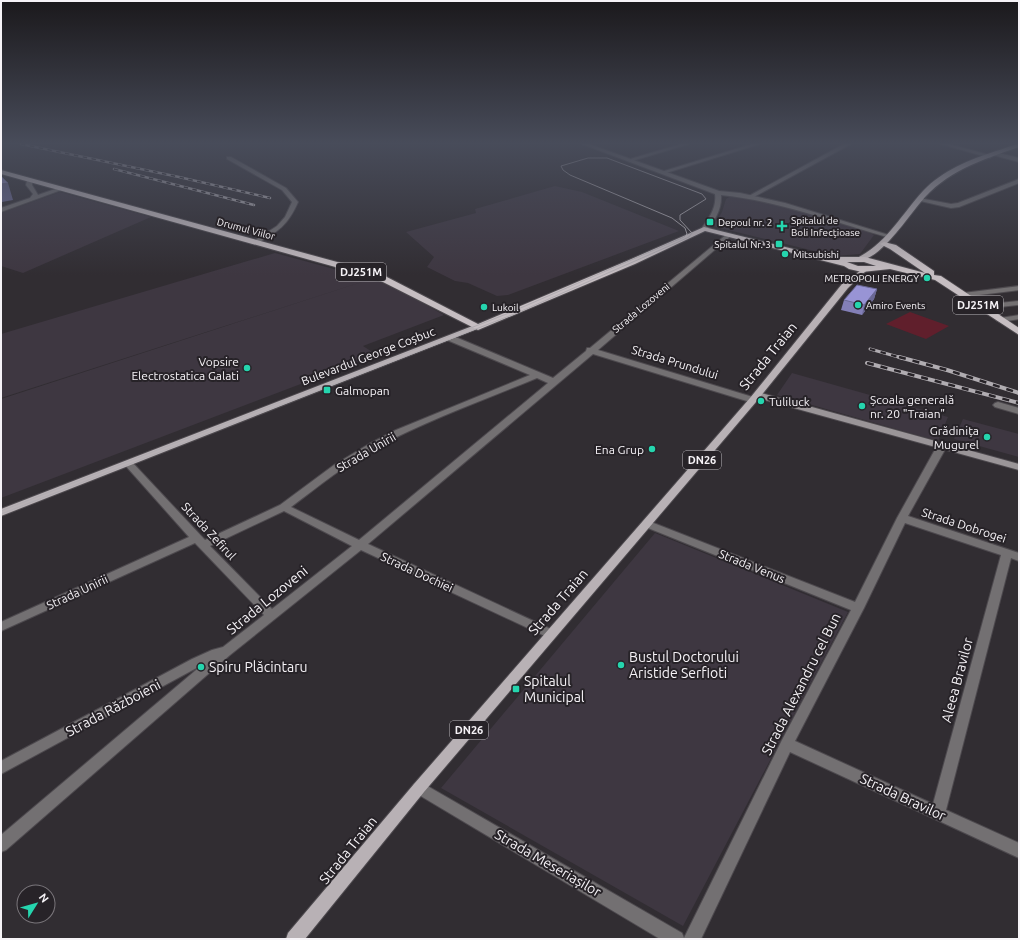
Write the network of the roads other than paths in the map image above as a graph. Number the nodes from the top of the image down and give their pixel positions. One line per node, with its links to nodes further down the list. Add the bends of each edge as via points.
1 (31, 188): 11 (street, via 36,194)
2 (57, 188): 8 (highway, Drumul Viilor / DJ251M)
3 (282, 188): 17 (street, via 295,202 285,224)
4 (705, 188): 9 (street)
5 (767, 188): 10 (street)
6 (930, 188): 12 (main road)
7 (1002, 188): 12 (street, via 959,205)
8 (61, 189): 11 (street); 17 (highway, Drumul Viilor / DJ251M)
9 (718, 193): 10 (street); 14 (street, via 716,208)
10 (750, 197): 16 (street)
11 (32, 199): 13 (street)
12 (919, 200): 16 (main road)
13 (1, 210)
14 (704, 229): 15 (highway); 32 (highway, Bulevardul George Coșbuc)
15 (729, 235): 20 (highway); 35 (street, Strada Lozoveni)
16 (889, 236): 18 (main road)
17 (254, 243): 32 (highway, Drumul Viilor / DJ251M, via 378,276)
18 (881, 246): 19 (main road); 21 (main road); 23 (highway, DJ251M, via 893,247)
19 (859, 258): 20 (highway); 21 (highway)
20 (849, 264): 22 (highway, DN26); 24 (main road, Strada Traian / DN26)
21 (873, 264): 22 (highway, DN26); 23 (highway, DJ251M)
22 (864, 270): 24 (main road, Strada Traian / DN26)
23 (938, 278): 26 (highway, DJ251M)
24 (845, 286): 38 (main road, Strada Traian / DN26)
25 (1019, 288): 26 (street)
26 (963, 295): 28 (highway, DJ251M)
27 (1019, 303): 28 (street)
28 (981, 307): 30 (highway, DJ251M)
29 (1019, 317): 30 (street)
30 (1000, 320): 31 (highway, DJ251M)
31 (1015, 326): 33 (highway, DJ251M)
32 (478, 327): 34 (main road, Bulevardul George Coșbuc)
33 (1019, 332)
34 (450, 338): 36 (street); 42 (main road, Bulevardul George Coșbuc)
35 (590, 350): 37 (street, Strada Lozoveni); 38 (street, Strada Prundului)
36 (537, 374): 37 (street); 44 (street, Strada Unirii, via 399,432 372,446 338,467)
37 (554, 382): 49 (street, Strada Lozoveni)
38 (755, 397): 41 (main road, Strada Prundului); 47 (main road, Strada Traian / DN26)
39 (998, 405): 40 (street)
40 (1019, 412)
41 (942, 446): 43 (main road, Strada Prundului); 46 (street, Strada Alexandru cel Bun)
42 (128, 463): 45 (main road, Bulevardul George Coșbuc); 48 (street, Strada Zefirul)
43 (1019, 467)
44 (284, 507): 48 (street, Strada Unirii); 49 (street, Strada Dochiei)
45 (1, 513)
46 (902, 518): 50 (street, Strada Dobrogei); 51 (street, Strada Alexandru cel Bun)
47 (647, 524): 51 (street, Strada Venus); 54 (main road, Strada Traian / DN26)
48 (200, 542): 52 (street, Strada Zefirul); 53 (street, Strada Unirii)
49 (360, 545): 52 (street, Strada Lozoveni); 54 (street, Strada Dochiei)
50 (1013, 555): 59 (street, Aleea Bravilor)
51 (858, 608): 56 (street, Strada Alexandru cel Bun)
52 (272, 616): 55 (street, Strada Lozoveni)
53 (1, 627)
54 (551, 634): 58 (main road, Strada Traian / DN26)
55 (226, 652): 57 (street, Strada Războieni, via 203,659); 60 (street, Strada Lozoveni)
56 (787, 744): 59 (street, Strada Bravilor); 64 (street, Strada Alexandru cel Bun)
57 (1, 768)
58 (419, 788): 62 (main road, Strada Traian / DN26); 63 (street, Strada Meseriașilor)
59 (938, 814): 61 (street, Strada Bravilor)
60 (1, 845)
61 (1019, 851)
62 (294, 939)
63 (676, 939)
64 (692, 939)

